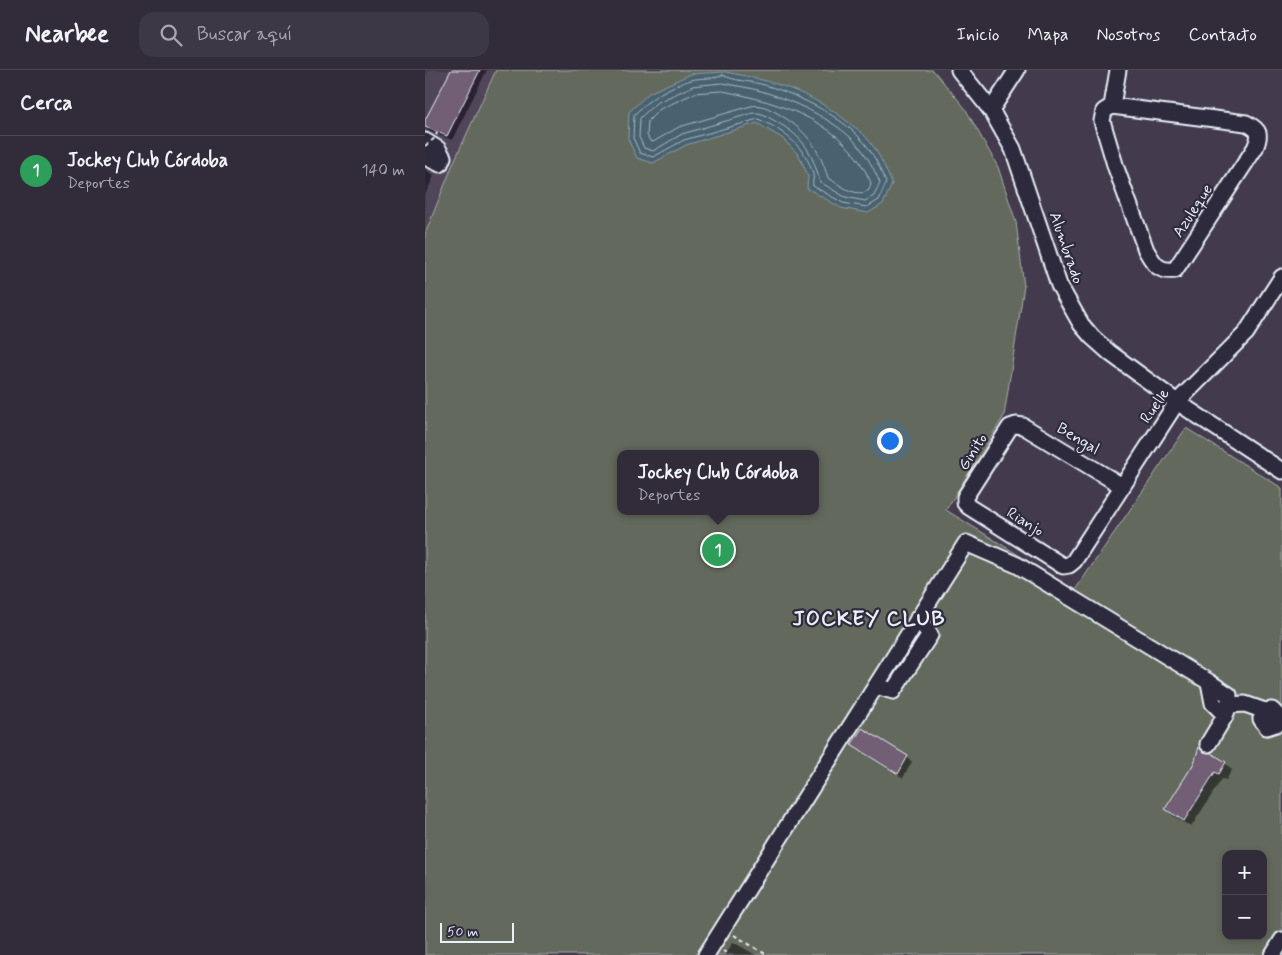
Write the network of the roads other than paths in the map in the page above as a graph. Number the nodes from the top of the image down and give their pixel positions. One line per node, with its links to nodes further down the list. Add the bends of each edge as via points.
1 (959, 70): 5 (street, Alumbrado)
2 (1017, 70): 5 (street)
3 (1118, 70): 4 (street, Azuleque)
4 (1112, 106): 4 (street, Azuleque, via 1104,111 1102,121 1141,238 1151,260 1159,268 1175,270 1255,148 1260,138 1258,132 1246,123)
5 (991, 110): 9 (street, Alumbrado, via 1013,149 1059,286 1076,316 1110,353)
6 (431, 137): 7 (street, via 443,157 440,164)
7 (425, 157)
8 (1282, 277): 9 (street, Ruelle, via 1246,333)
9 (1177, 402): 11 (street, Alumbrado); 12 (street, Ruelle)
10 (1016, 425): 12 (street, Bengal, via 1023,426); 13 (street, Ginito, via 1010,427 987,462 965,497)
11 (1282, 471)
12 (1122, 486): 14 (street, Ruelle)
13 (965, 503): 14 (street, Rianjo, via 1063,566)
14 (1069, 565)
15 (1229, 705): 16 (street, via 1245,704 1272,710); 17 (street); 19 (street, via 1221,711 1213,703 1209,682 1017,565 966,544)
16 (1281, 724)
17 (1208, 744)
18 (1282, 940): 20 (street)
19 (713, 953)
20 (1273, 955)

